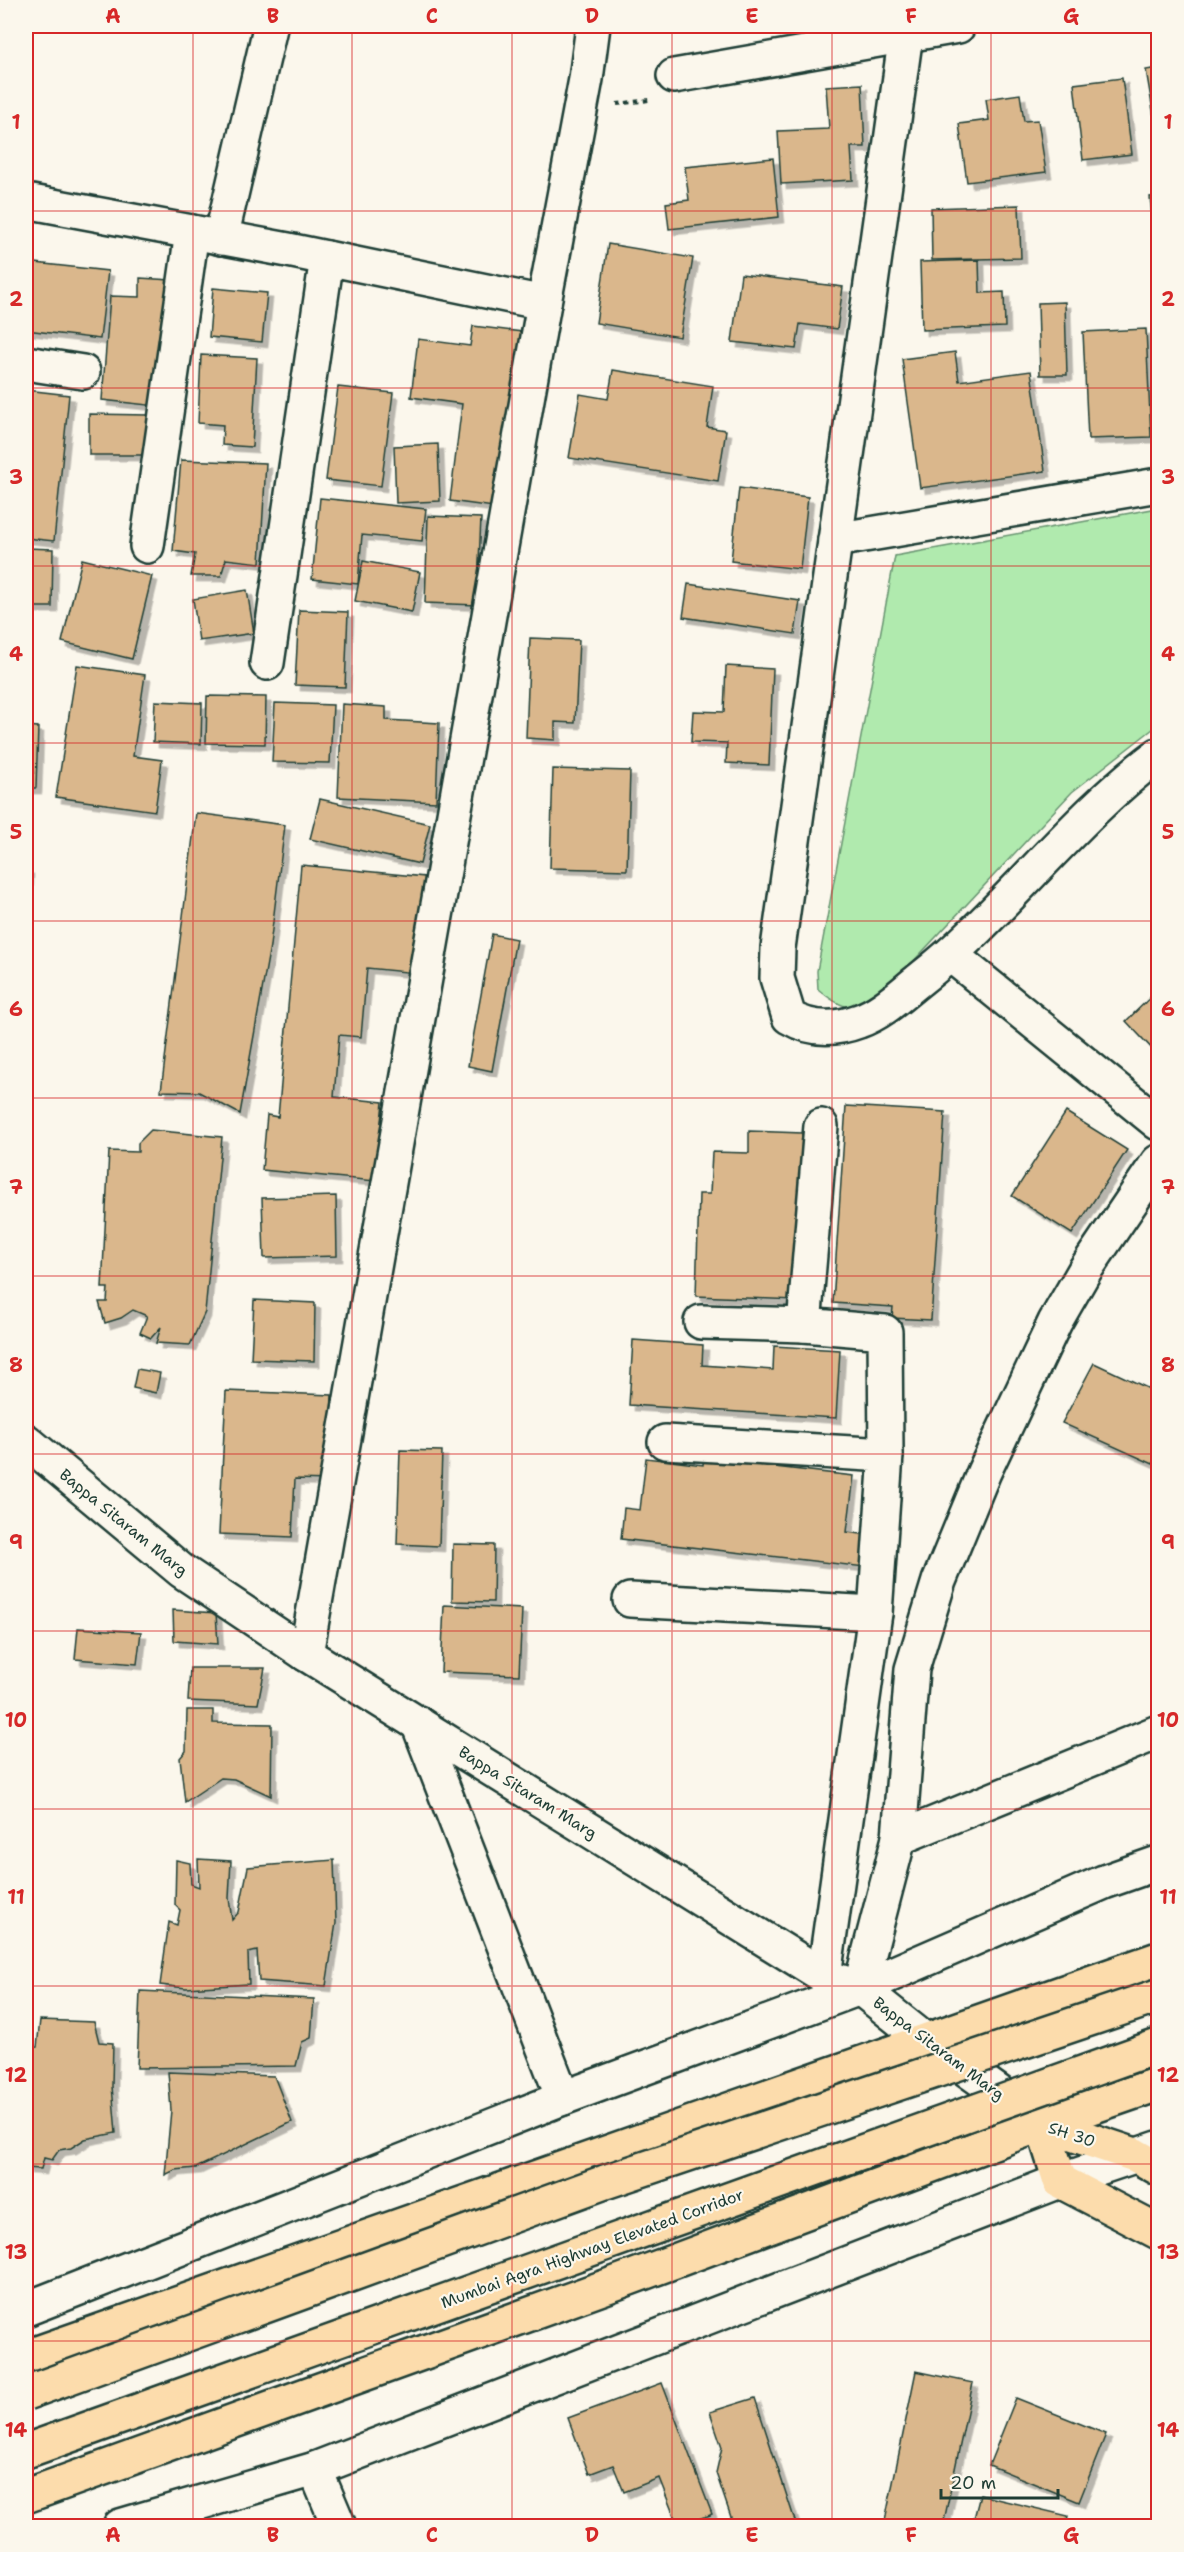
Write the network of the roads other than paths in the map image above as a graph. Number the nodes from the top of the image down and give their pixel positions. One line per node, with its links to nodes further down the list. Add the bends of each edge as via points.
1 (593, 26): 9 (street)
2 (958, 26): 4 (street)
3 (270, 28): 7 (street)
4 (906, 34): 5 (street); 13 (street)
5 (674, 76)
6 (26, 201): 7 (street)
7 (207, 235): 8 (street); 14 (street)
8 (327, 258): 9 (street); 15 (street)
9 (544, 303): 28 (street)
10 (26, 363): 11 (street)
11 (83, 372)
12 (1158, 485): 13 (street)
13 (835, 540): 17 (street, via 778,948 781,999 789,1017 801,1024 840,1027 882,1010)
14 (147, 546)
15 (267, 663)
16 (1158, 755): 17 (street, via 1044,859)
17 (951, 955): 18 (street)
18 (1158, 1123)
19 (822, 1126): 22 (street)
20 (1158, 1162): 31 (street, via 1055,1322 939,1581 912,1669)
21 (701, 1322): 22 (street)
22 (804, 1325): 25 (street, via 885,1332)
23 (26, 1441): 28 (street, Bappa Sitaram Marg, via 182,1571)
24 (665, 1442): 25 (street)
25 (886, 1455): 27 (street)
26 (630, 1600): 27 (street)
27 (875, 1613): 34 (street)
28 (306, 1653): 29 (street, Bappa Sitaram Marg)
29 (418, 1723): 34 (street, Bappa Sitaram Marg); 40 (street)
30 (1158, 1732): 31 (street)
31 (899, 1838): 35 (street)
32 (1158, 1863): 35 (street, via 1104,1881)
33 (1158, 1959): 37 (main road)
34 (824, 1976): 35 (street, Bappa Sitaram Marg)
35 (860, 1988): 37 (street, Bappa Sitaram Marg); 40 (street)
36 (1158, 1996): 47 (main road, bridge, via 605,2182)
37 (925, 2040): 41 (street, Bappa Sitaram Marg); 46 (main road)
38 (1158, 2046): 48 (main road, Mumbai Agra Highway Elevated Corridor, bridge)
39 (1158, 2084): 41 (main road)
40 (563, 2098): 45 (street)
41 (1042, 2124): 42 (main road, SH 30); 43 (main road, SH 30); 50 (main road)
42 (1151, 2157): 43 (street)
43 (1060, 2181): 44 (main road); 49 (street)
44 (1158, 2232)
45 (26, 2308)
46 (26, 2356)
47 (26, 2393)
48 (26, 2451)
49 (315, 2469): 51 (street); 52 (street)
50 (26, 2496)
51 (120, 2526)
52 (339, 2526)

